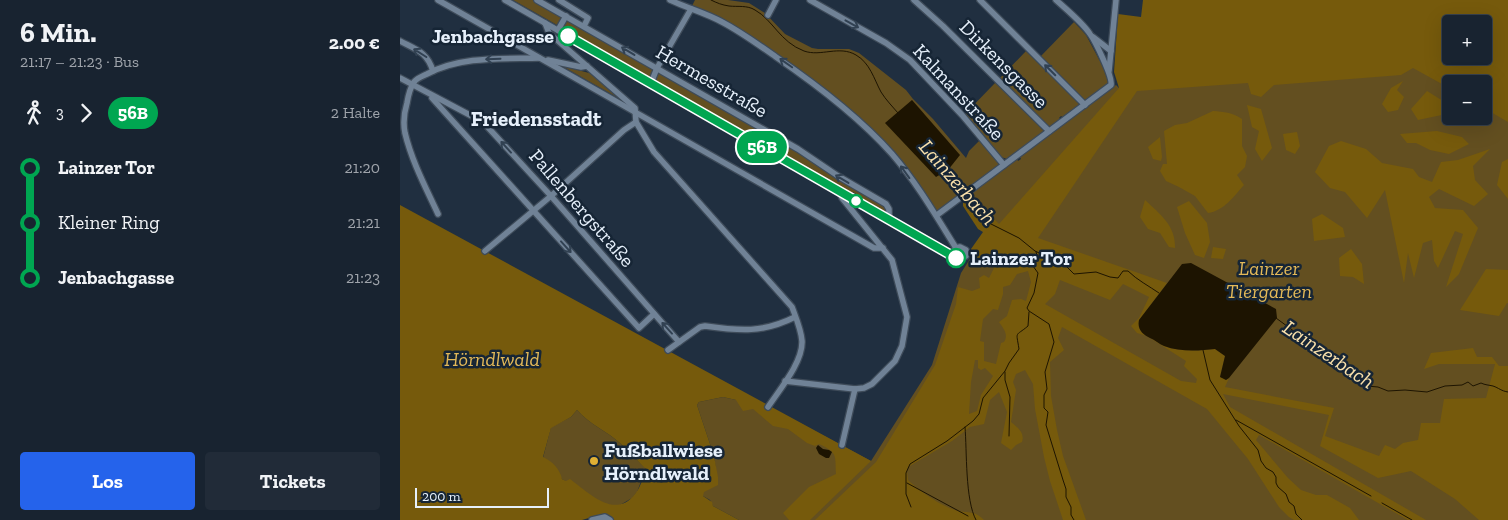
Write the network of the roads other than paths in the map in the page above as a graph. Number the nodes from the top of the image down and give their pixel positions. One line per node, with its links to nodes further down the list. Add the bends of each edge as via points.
1 (438, 0): 22 (street)
2 (505, 0): 16 (street, Hermesstraße)
3 (537, 0): 12 (street, Hermesstraße)
4 (559, 0): 17 (street, Hermesstraße, via 588,18)
5 (670, 0): 13 (street)
6 (776, 0): 14 (street)
7 (810, 0): 35 (street, Kalmanstraße, one-way to 35, via 910,60)
8 (914, 0): 34 (street, Dirkensgasse)
9 (980, 0): 31 (street, one-way to 9)
10 (1056, 0): 19 (street)
11 (1116, 0): 21 (street)
12 (549, 3): 15 (street, Hermesstraße)
13 (691, 9): 24 (street); 40 (street, one-way to 13, via 894,156 836,101 742,33)
14 (768, 15)
15 (566, 16): 17 (street, Hermesstraße); 18 (street)
16 (545, 23): 18 (street, Hermesstraße); 23 (street, via 549,33)
17 (584, 26): 24 (street, Hermesstraße, one-way to 17)
18 (558, 30): 28 (street, Hermesstraße)
19 (1090, 34): 21 (street); 26 (street)
20 (400, 42): 25 (street, one-way to 20, via 425,55)
21 (1111, 51): 26 (street)
22 (541, 58): 23 (street); 25 (street, one-way to 25, via 485,59); 32 (street)
23 (587, 66): 32 (street)
24 (657, 68): 28 (street); 41 (street, Hermesstraße, one-way to 24, via 886,204)
25 (433, 71): 29 (street)
26 (1109, 73): 31 (street, via 1111,85)
27 (400, 78): 29 (street, Pallenbergstraße)
28 (651, 83): 36 (street, Hermesstraße)
29 (412, 85): 30 (street, Pallenbergstraße); 39 (street, via 404,111 405,132 414,164)
30 (426, 92): 37 (street, Pallenbergstraße, one-way to 30, via 483,122); 38 (street)
31 (1085, 105): 34 (street)
32 (636, 112): 33 (street); 42 (street, via 874,248)
33 (636, 122): 37 (street); 47 (street, via 654,152 792,307)
34 (1049, 131): 35 (street)
35 (1004, 165): 40 (street)
36 (840, 191): 41 (street, Hermesstraße); 42 (street, via 842,198)
37 (551, 196): 38 (street); 46 (street, Pallenbergstraße)
38 (533, 211): 44 (street); 46 (street, one-way to 46, via 639,328)
39 (438, 214)
40 (936, 214): 43 (street)
41 (889, 219): 45 (street, Hermesstraße)
42 (883, 248): 51 (street, via 892,260 907,317 905,332 895,361 872,384)
43 (956, 248): 45 (street); 45 (street, via 966,250 966,256 956,258)
44 (485, 251)
45 (948, 253)
46 (654, 314): 48 (street, Pallenbergstraße, one-way to 46)
47 (795, 317): 48 (street, via 763,329 700,326); 50 (street, via 802,343 799,359)
48 (679, 342): 49 (street)
49 (668, 350)
50 (785, 381): 51 (street); 52 (street)
51 (855, 389): 53 (street)
52 (768, 407)
53 (842, 445)
54 (592, 520): 55 (street, via 605,517)
55 (610, 520)

